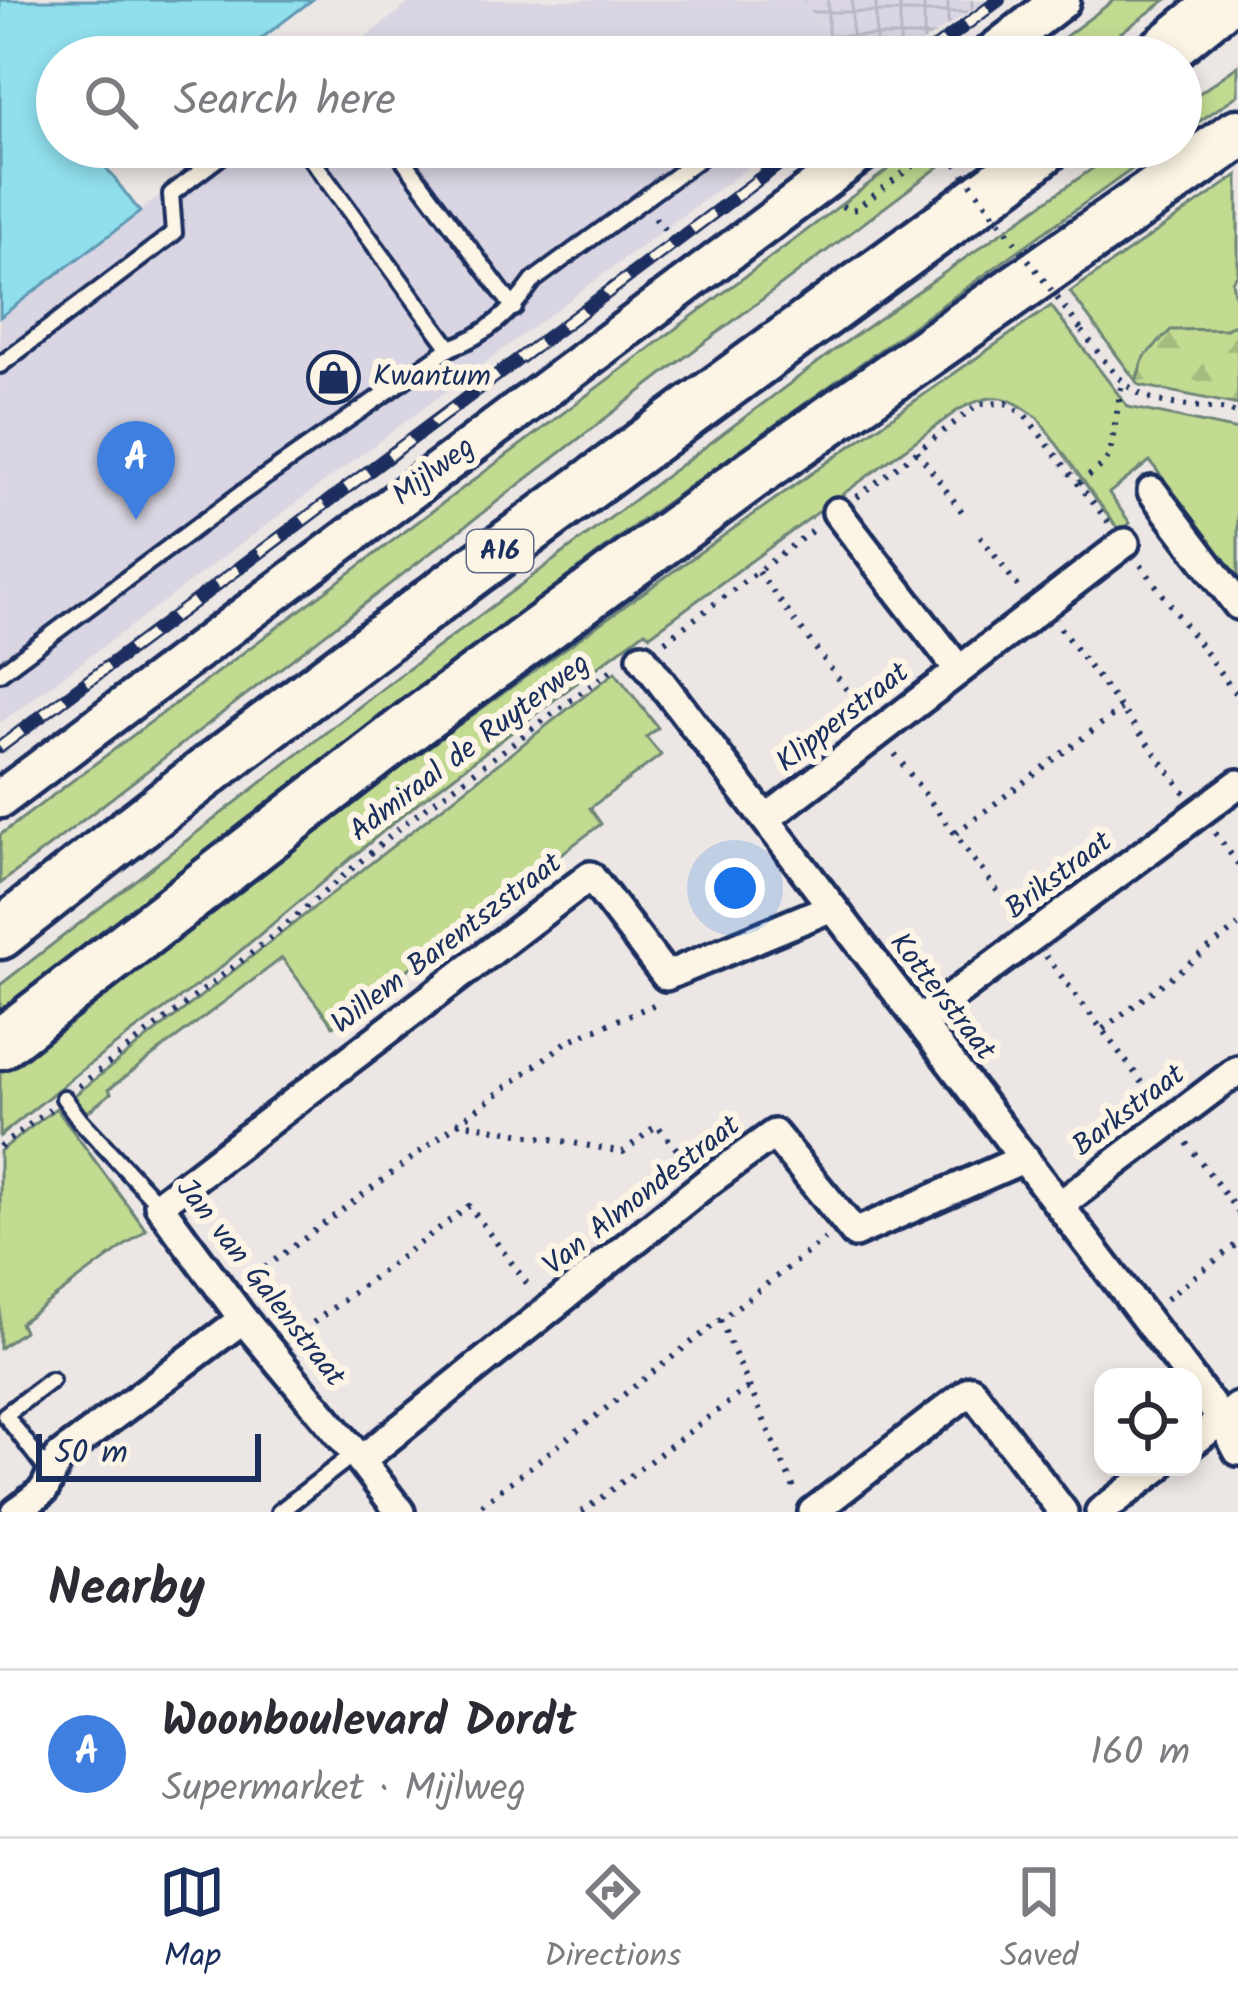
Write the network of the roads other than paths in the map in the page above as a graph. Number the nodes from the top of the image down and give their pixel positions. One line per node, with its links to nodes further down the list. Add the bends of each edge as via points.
1 (1061, 0): 4 (main road)
2 (1226, 0): 5 (highway)
3 (1238, 32): 6 (highway)
4 (1014, 36)
5 (1182, 36)
6 (1202, 55)
7 (1238, 134): 8 (highway)
8 (1202, 159)
9 (205, 168): 20 (lane, via 171,194 174,233)
10 (318, 168): 19 (lane)
11 (410, 168): 18 (lane)
12 (687, 168): 18 (lane, via 534,280)
13 (841, 168): 29 (main road, Mijlweg)
14 (1020, 168): 17 (highway, A16)
15 (1024, 168): 17 (highway, A16)
16 (1190, 168): 34 (highway, via 412,725)
17 (1008, 178): 32 (highway, A16, via 372,645)
18 (514, 308): 19 (lane)
19 (450, 348): 27 (lane)
20 (0, 365)
21 (1152, 491): 24 (street)
22 (838, 512): 26 (street, Klipperstraat)
23 (1124, 543): 26 (street, Klipperstraat)
24 (1238, 604)
25 (642, 657): 30 (street, Kotterstraat)
26 (959, 670): 30 (street, Klipperstraat)
27 (0, 673)
28 (1238, 784): 33 (street, Brikstraat)
29 (0, 799)
30 (766, 819): 31 (street, Kotterstraat)
31 (832, 908): 33 (street, Kotterstraat); 38 (street, Willem Barentszstraat, via 666,976 590,876)
32 (0, 934)
33 (919, 1022): 37 (street, Kotterstraat)
34 (0, 1044)
35 (1238, 1070): 39 (street, Barkstraat)
36 (64, 1099): 38 (lane, Jan van Galenstraat)
37 (1025, 1158): 39 (street, Kotterstraat); 47 (street, Van Almondestraat, via 855,1233 774,1134)
38 (159, 1205): 40 (street, Jan van Galenstraat)
39 (1060, 1205): 41 (street, Kotterstraat)
40 (234, 1308): 47 (street, Jan van Galenstraat); 48 (street, via 60,1456)
41 (1183, 1368)
42 (51, 1380): 48 (lane, via 5,1415)
43 (1202, 1389): 44 (street, Kotterstraat)
44 (1230, 1414): 45 (street); 46 (street, Kotterstraat)
45 (1202, 1435)
46 (1238, 1451)
47 (358, 1456): 51 (lane); 52 (street, Jan van Galenstraat)
48 (51, 1475): 50 (street)
49 (1147, 1476): 55 (street)
50 (16, 1512)
51 (279, 1512)
52 (400, 1512)
53 (809, 1512): 54 (street, via 971,1390)
54 (1063, 1512)
55 (1100, 1512)

